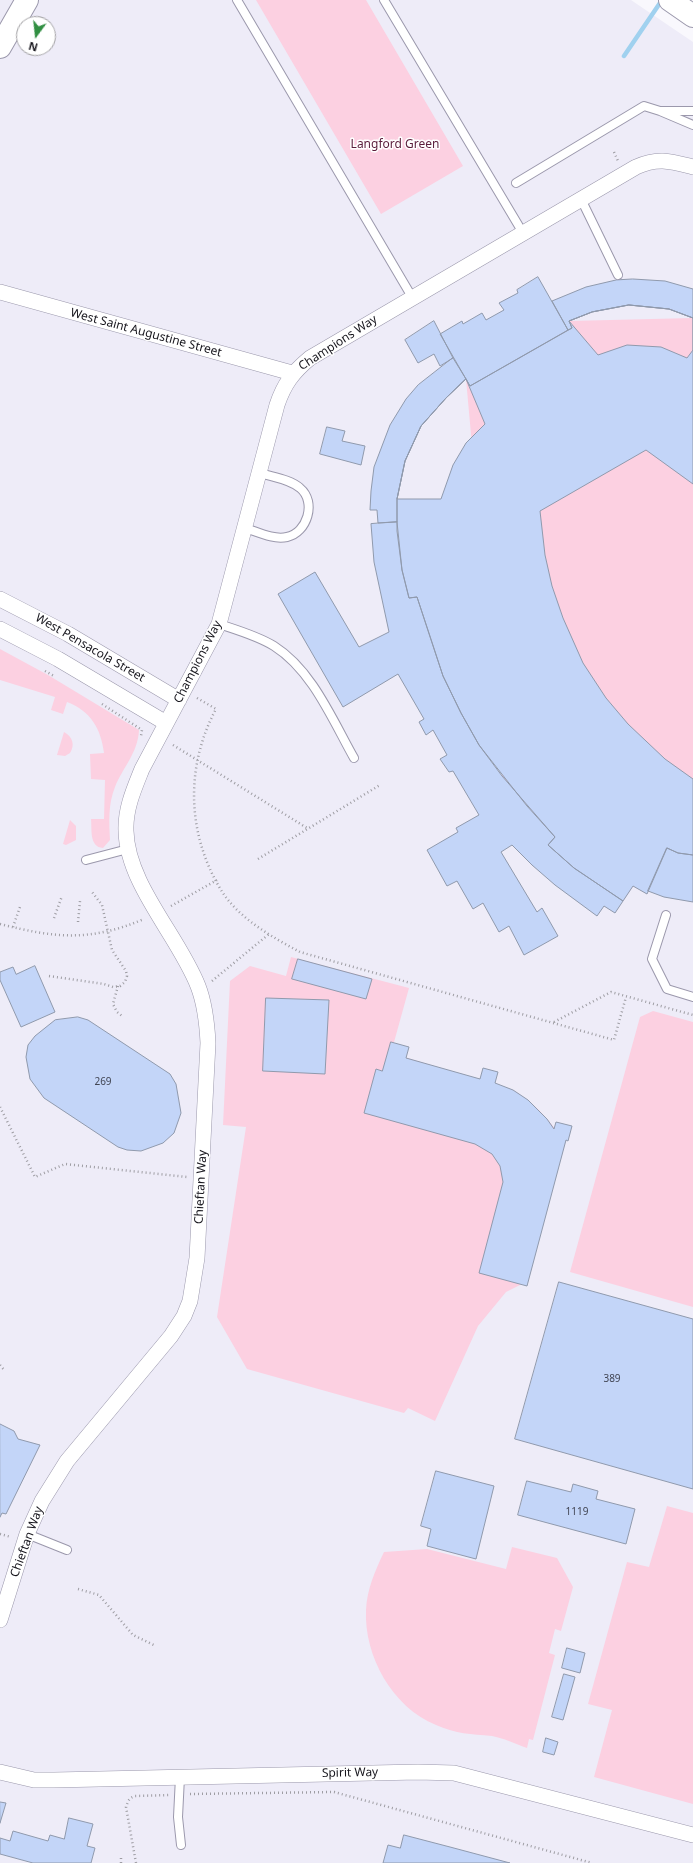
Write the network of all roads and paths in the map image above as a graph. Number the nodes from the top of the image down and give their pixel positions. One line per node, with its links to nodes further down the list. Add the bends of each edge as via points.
1 (27, 0): 6 (main road)
2 (237, 0): 18 (lane)
3 (384, 0): 15 (lane)
4 (670, 0): 5 (main road)
5 (693, 16)
6 (0, 47)
7 (660, 111): 8 (lane); 9 (lane); 13 (lane, via 644,106)
8 (693, 111)
9 (693, 125)
10 (614, 152): 11 (path)
11 (620, 165)
12 (693, 166): 14 (street, Champions Way, via 655,160 645,163)
13 (516, 183)
14 (581, 199): 15 (street, Champions Way); 16 (lane)
15 (523, 233): 18 (street, Champions Way)
16 (618, 274)
17 (0, 292): 19 (street, West Saint Augustine Street)
18 (412, 297): 19 (street, Champions Way, via 310,358)
19 (292, 373): 20 (street, Champions Way, via 281,392)
20 (260, 473): 21 (street, Champions Way); 21 (lane, via 301,488 309,507 308,517 297,533 287,537 274,537)
21 (245, 528): 23 (street, Champions Way)
22 (0, 599): 28 (street, West Pensacola Street, via 73,637)
23 (219, 624): 28 (street, Champions Way); 33 (lane, via 273,645 296,663 322,701)
24 (0, 629): 30 (street, via 51,655)
25 (40, 669): 26 (path)
26 (58, 678)
27 (197, 698): 34 (path, via 216,709)
28 (179, 700): 30 (street, Champions Way)
29 (97, 701): 31 (path, via 142,730)
30 (166, 723): 37 (street, Chieftan Way, via 133,791 127,813)
31 (141, 737)
32 (173, 746): 34 (path)
33 (354, 758)
34 (197, 760): 36 (path); 40 (path, via 194,793 198,830)
35 (380, 785): 36 (path)
36 (307, 828): 38 (path)
37 (128, 848): 39 (lane); 67 (street, Chieftan Way, via 144,888 198,986 207,1023 197,1258 190,1301 184,1316 171,1336 67,1461)
38 (258, 859)
39 (86, 860)
40 (217, 880): 44 (path); 53 (path, via 221,890 236,908)
41 (92, 892): 52 (path, via 102,905)
42 (62, 896): 47 (path)
43 (80, 901): 49 (path)
44 (171, 906)
45 (20, 907): 51 (path)
46 (666, 915): 58 (lane, via 652,959 667,990)
47 (54, 918)
48 (145, 919): 52 (path)
49 (78, 922)
50 (0, 924): 51 (path)
51 (13, 928): 52 (path, via 58,936)
52 (107, 932): 56 (path, via 112,950 127,976 125,982)
53 (268, 934): 55 (path); 61 (path, via 300,952)
54 (49, 976): 56 (path)
55 (212, 982)
56 (118, 986): 60 (path, via 113,1004)
57 (626, 997): 59 (path); 61 (path, via 611,992); 61 (path, via 614,1040)
58 (693, 997)
59 (693, 1015)
60 (122, 1016)
61 (554, 1022)
62 (0, 1107): 63 (path, via 35,1177 65,1164)
63 (190, 1177)
64 (0, 1365): 65 (path)
65 (5, 1371)
66 (0, 1534): 67 (path)
67 (20, 1536): 68 (lane); 70 (street, Chieftan Way)
68 (67, 1550)
69 (78, 1589): 71 (path, via 99,1595 133,1635)
70 (0, 1620)
71 (156, 1646)
72 (0, 1772): 73 (street, Spirit Way, via 34,1780)
73 (180, 1777): 74 (lane); 75 (street, Spirit Way, via 454,1773)
74 (179, 1794): 76 (lane); 79 (path, via 135,1796 128,1801 126,1807); 80 (path, via 334,1792)
75 (693, 1835)
76 (181, 1844)
77 (121, 1858): 78 (path)
78 (121, 1863)
79 (136, 1863)
80 (592, 1863)

